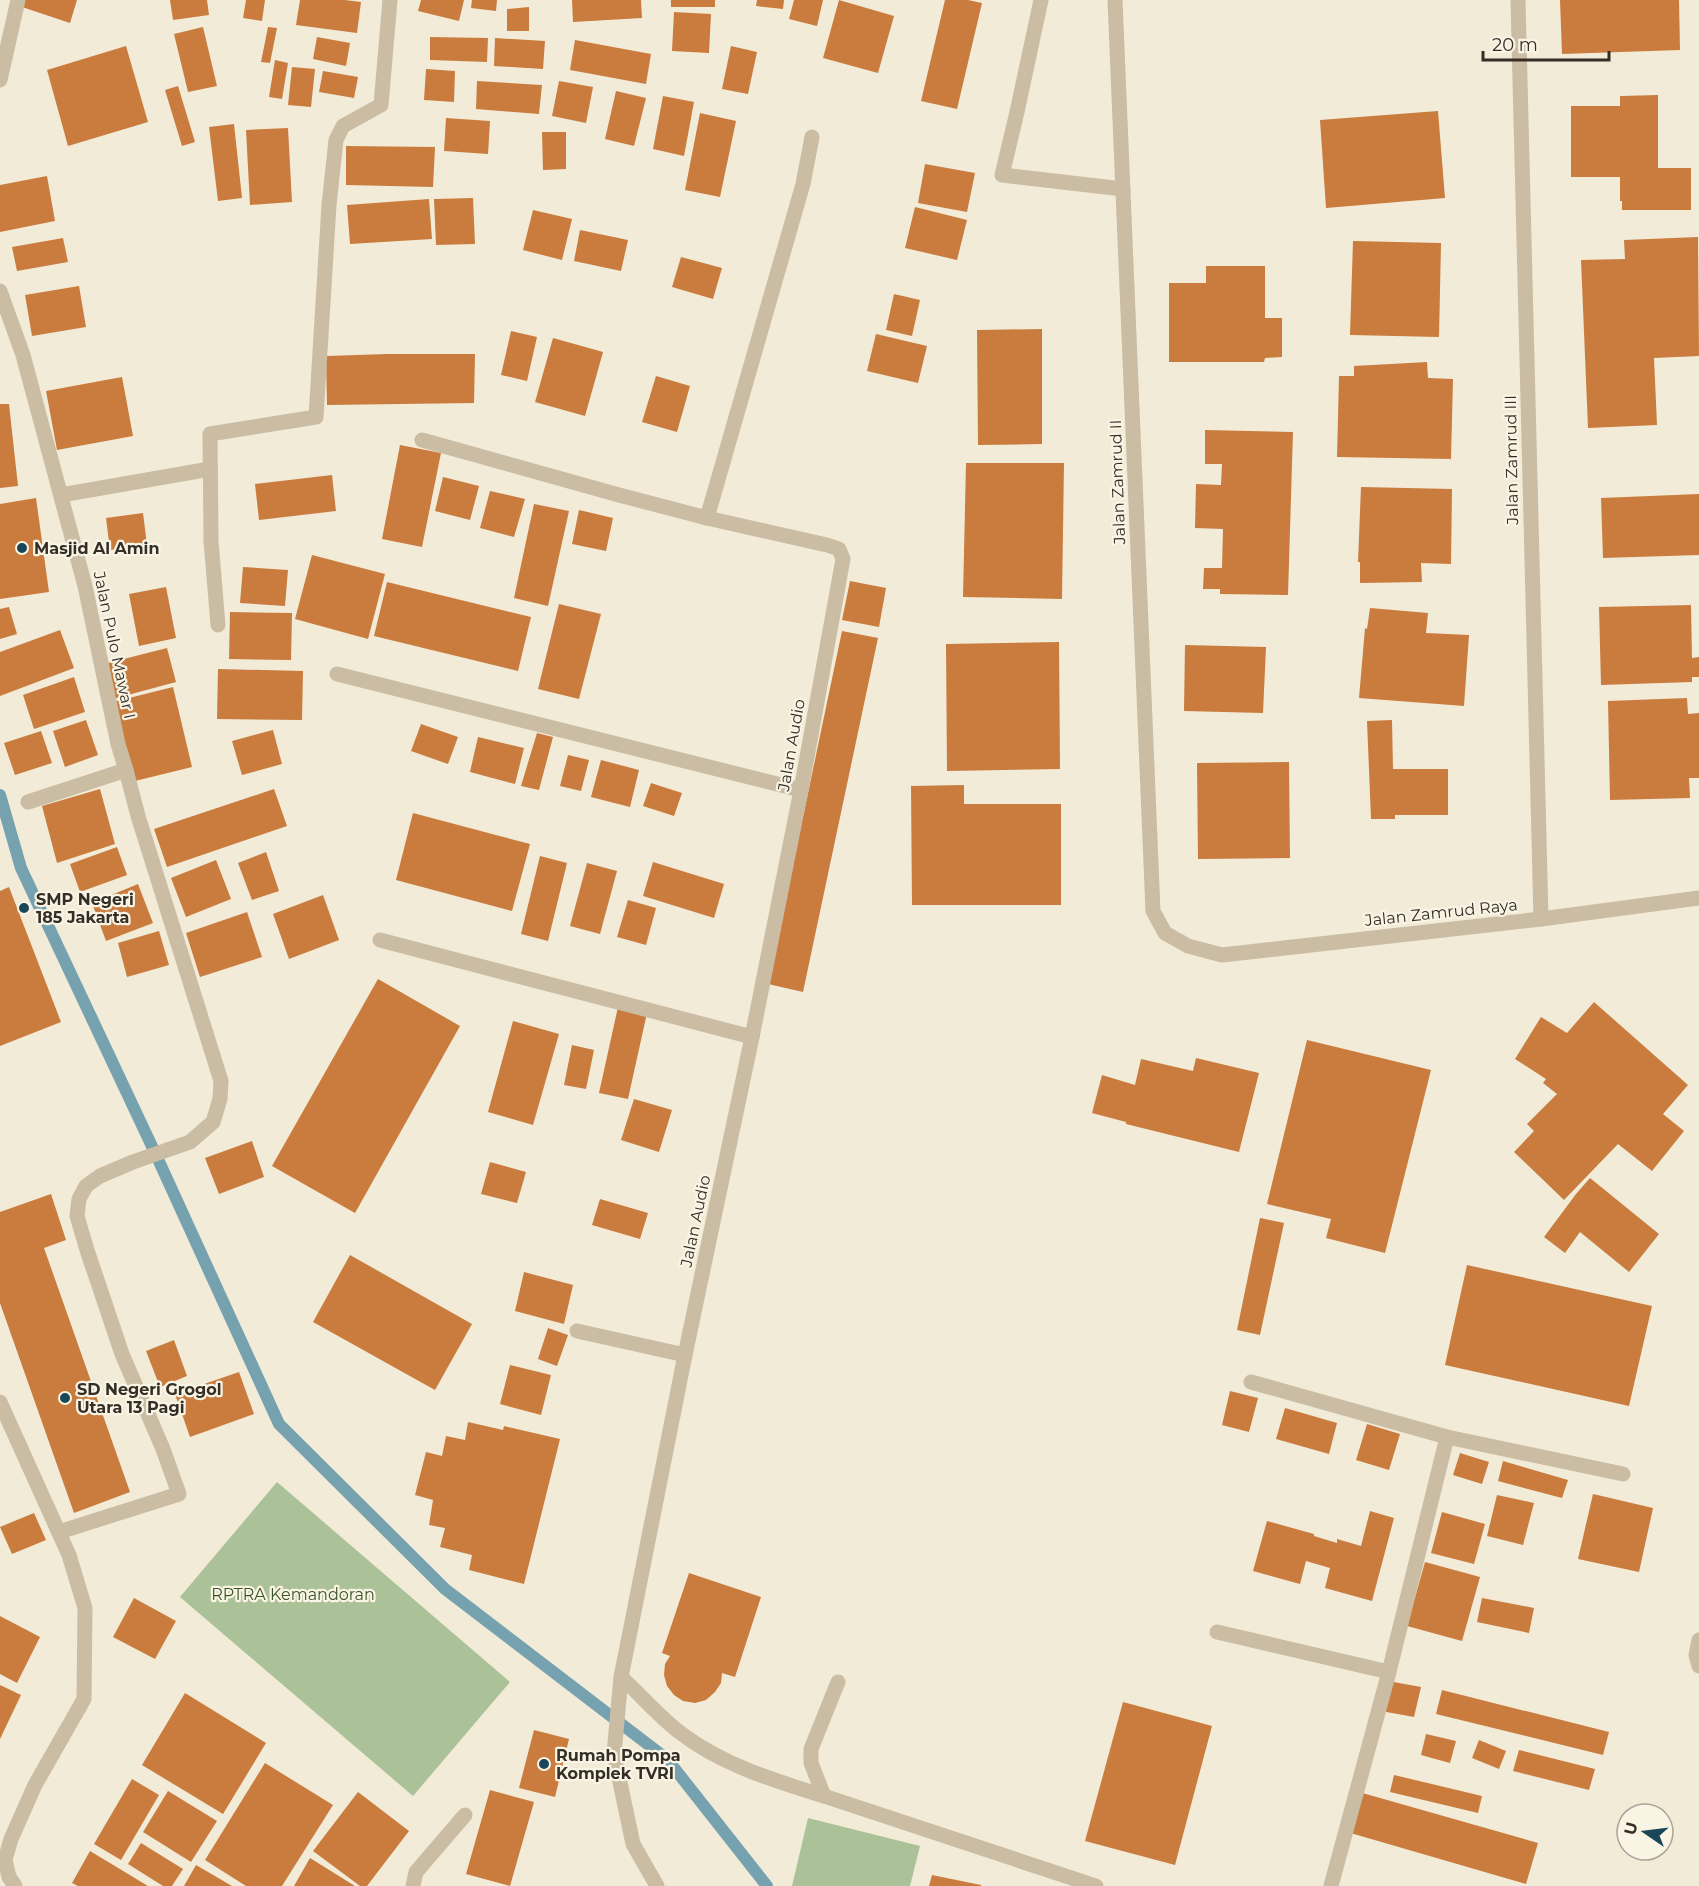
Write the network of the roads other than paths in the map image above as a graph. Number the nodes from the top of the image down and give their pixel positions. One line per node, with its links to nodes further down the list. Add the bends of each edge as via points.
1 (18, 0): 6 (street)
2 (390, 0): 11 (street, via 381,105 343,126 336,140 316,417 210,434)
3 (1041, 0): 8 (street, via 1002,175)
4 (1115, 0): 8 (street, Jalan Zamrud II)
5 (1518, 0): 20 (street, Jalan Zamrud III)
6 (0, 80)
7 (812, 137): 13 (street, via 803,184)
8 (1123, 189): 22 (street, Jalan Zamrud II, via 1152,911 1165,933)
9 (0, 291): 12 (street, Jalan Pulo Mawar I, via 23,355)
10 (422, 440): 13 (street)
11 (210, 469): 12 (street); 14 (street)
12 (61, 495): 16 (street, Jalan Pulo Mawar I)
13 (707, 518): 17 (street, Jalan Audio, via 827,545 839,549 843,559)
14 (218, 625)
15 (338, 674): 17 (street)
16 (126, 770): 18 (street); 30 (street, Jalan Pulo Mawar I, via 221,1081 220,1099 213,1122 189,1142 100,1176 86,1186 77,1216 122,1354 179,1494)
17 (801, 790): 23 (street, Jalan Audio)
18 (28, 802)
19 (1699, 898): 20 (street, Jalan Zamrud Raya)
20 (1541, 919): 22 (street, Jalan Zamrud Raya, via 1222,955)
21 (380, 940): 23 (street)
22 (1188, 946)
23 (752, 1037): 25 (street, Jalan Audio)
24 (577, 1330): 25 (street)
25 (685, 1354): 35 (street, Jalan Audio)
26 (1251, 1382): 28 (street)
27 (0, 1402): 30 (street)
28 (1447, 1437): 29 (street); 34 (street)
29 (1623, 1474)
30 (59, 1532): 39 (street, via 86,1608 84,1699 35,1785 11,1839 5,1860)
31 (1217, 1632): 34 (street)
32 (1699, 1640): 33 (street)
33 (1697, 1660)
34 (1389, 1672): 43 (street)
35 (621, 1677): 37 (street, via 681,1733 724,1760); 41 (street, Jalan Audio, via 614,1754 633,1844)
36 (838, 1682): 37 (street, via 812,1749 812,1763)
37 (824, 1796): 42 (street)
38 (465, 1815): 40 (street, via 416,1872)
39 (15, 1886)
40 (413, 1886)
41 (657, 1886)
42 (1096, 1886)
43 (1331, 1886)

